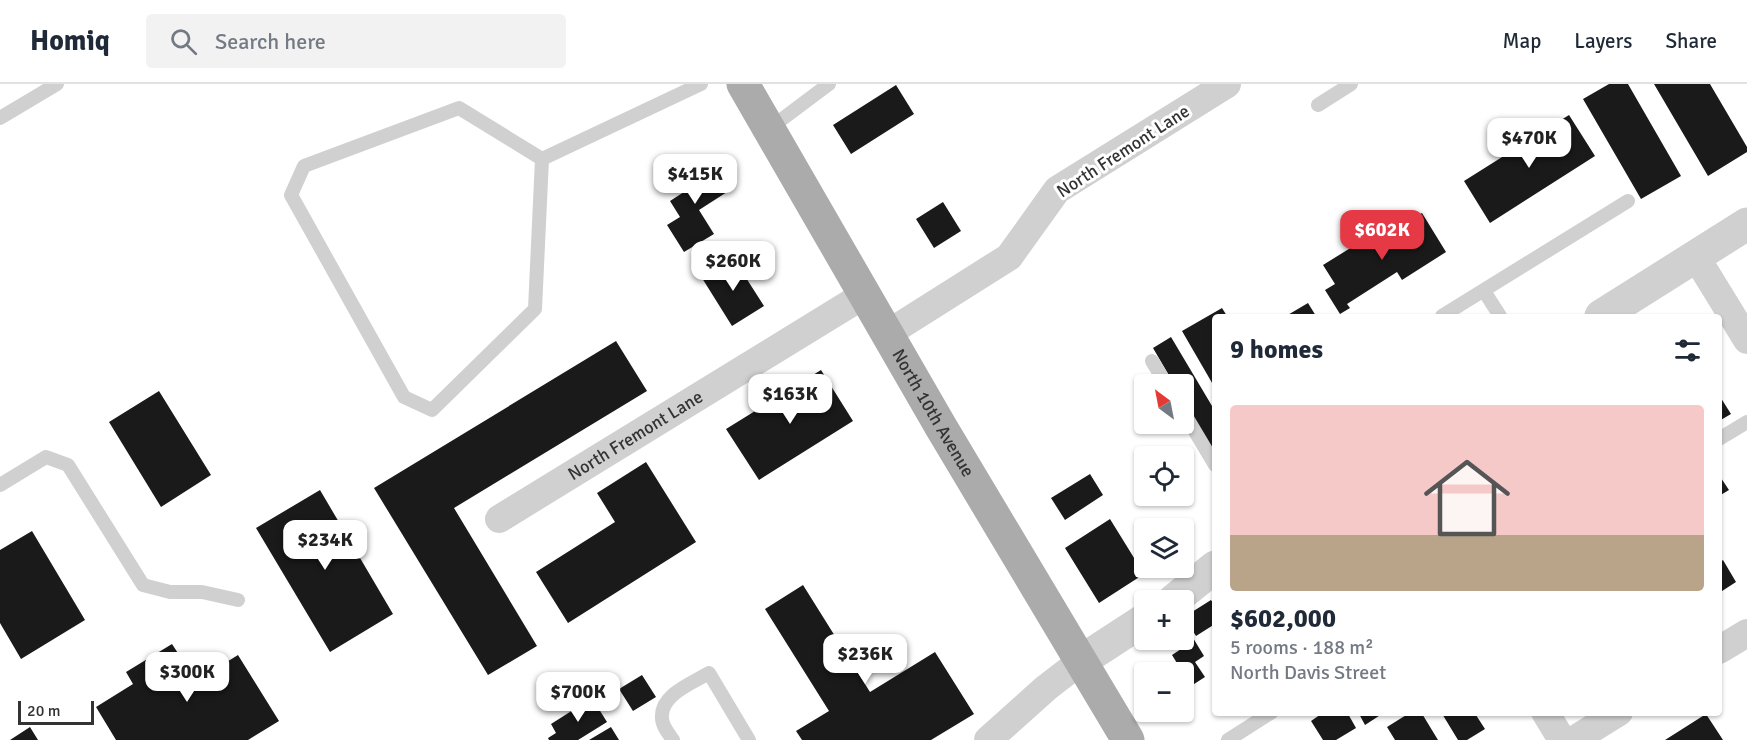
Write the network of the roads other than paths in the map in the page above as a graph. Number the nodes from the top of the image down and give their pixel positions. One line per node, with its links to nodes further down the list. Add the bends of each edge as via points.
1 (57, 84): 8 (lane)
2 (700, 84): 10 (lane)
3 (743, 84): 9 (main road, North 10th Avenue)
4 (830, 84): 9 (lane)
5 (1227, 84): 19 (street, North Fremont Lane, via 1057,190 1009,257)
6 (1351, 84): 7 (lane)
7 (1318, 105)
8 (0, 118)
9 (769, 129): 15 (main road, North 10th Avenue)
10 (542, 159): 10 (lane, via 535,309 432,410 404,397 291,195 304,166 459,108)
11 (1628, 201): 14 (lane)
12 (1747, 224): 13 (street)
13 (1696, 257): 18 (street); 20 (street)
14 (1484, 291): 16 (lane); 17 (lane)
15 (864, 295): 19 (main road, North 10th Avenue); 28 (street, North Fremont Lane)
16 (1445, 314)
17 (1499, 314)
18 (1604, 314)
19 (887, 334): 35 (main road, North 10th Avenue)
20 (1747, 340)
21 (1152, 361): 22 (lane)
22 (1160, 374)
23 (1747, 422): 25 (lane)
24 (1194, 430): 26 (lane)
25 (1722, 438)
26 (1212, 460)
27 (0, 485): 31 (lane, via 46,457 68,465 143,585)
28 (499, 519)
29 (1212, 569): 30 (street)
30 (1186, 590)
31 (238, 600)
32 (1134, 627): 35 (street)
33 (1747, 633): 34 (street)
34 (1722, 648)
35 (1081, 662): 41 (street); 42 (main road, North 10th Avenue)
36 (1266, 716): 43 (lane)
37 (1547, 716): 44 (street)
38 (1613, 716): 45 (street)
39 (673, 740): 40 (lane, via 662,718 664,706 672,695 709,673)
40 (749, 740)
41 (988, 740)
42 (1128, 740)
43 (1228, 740)
44 (1562, 740)
45 (1574, 740)

